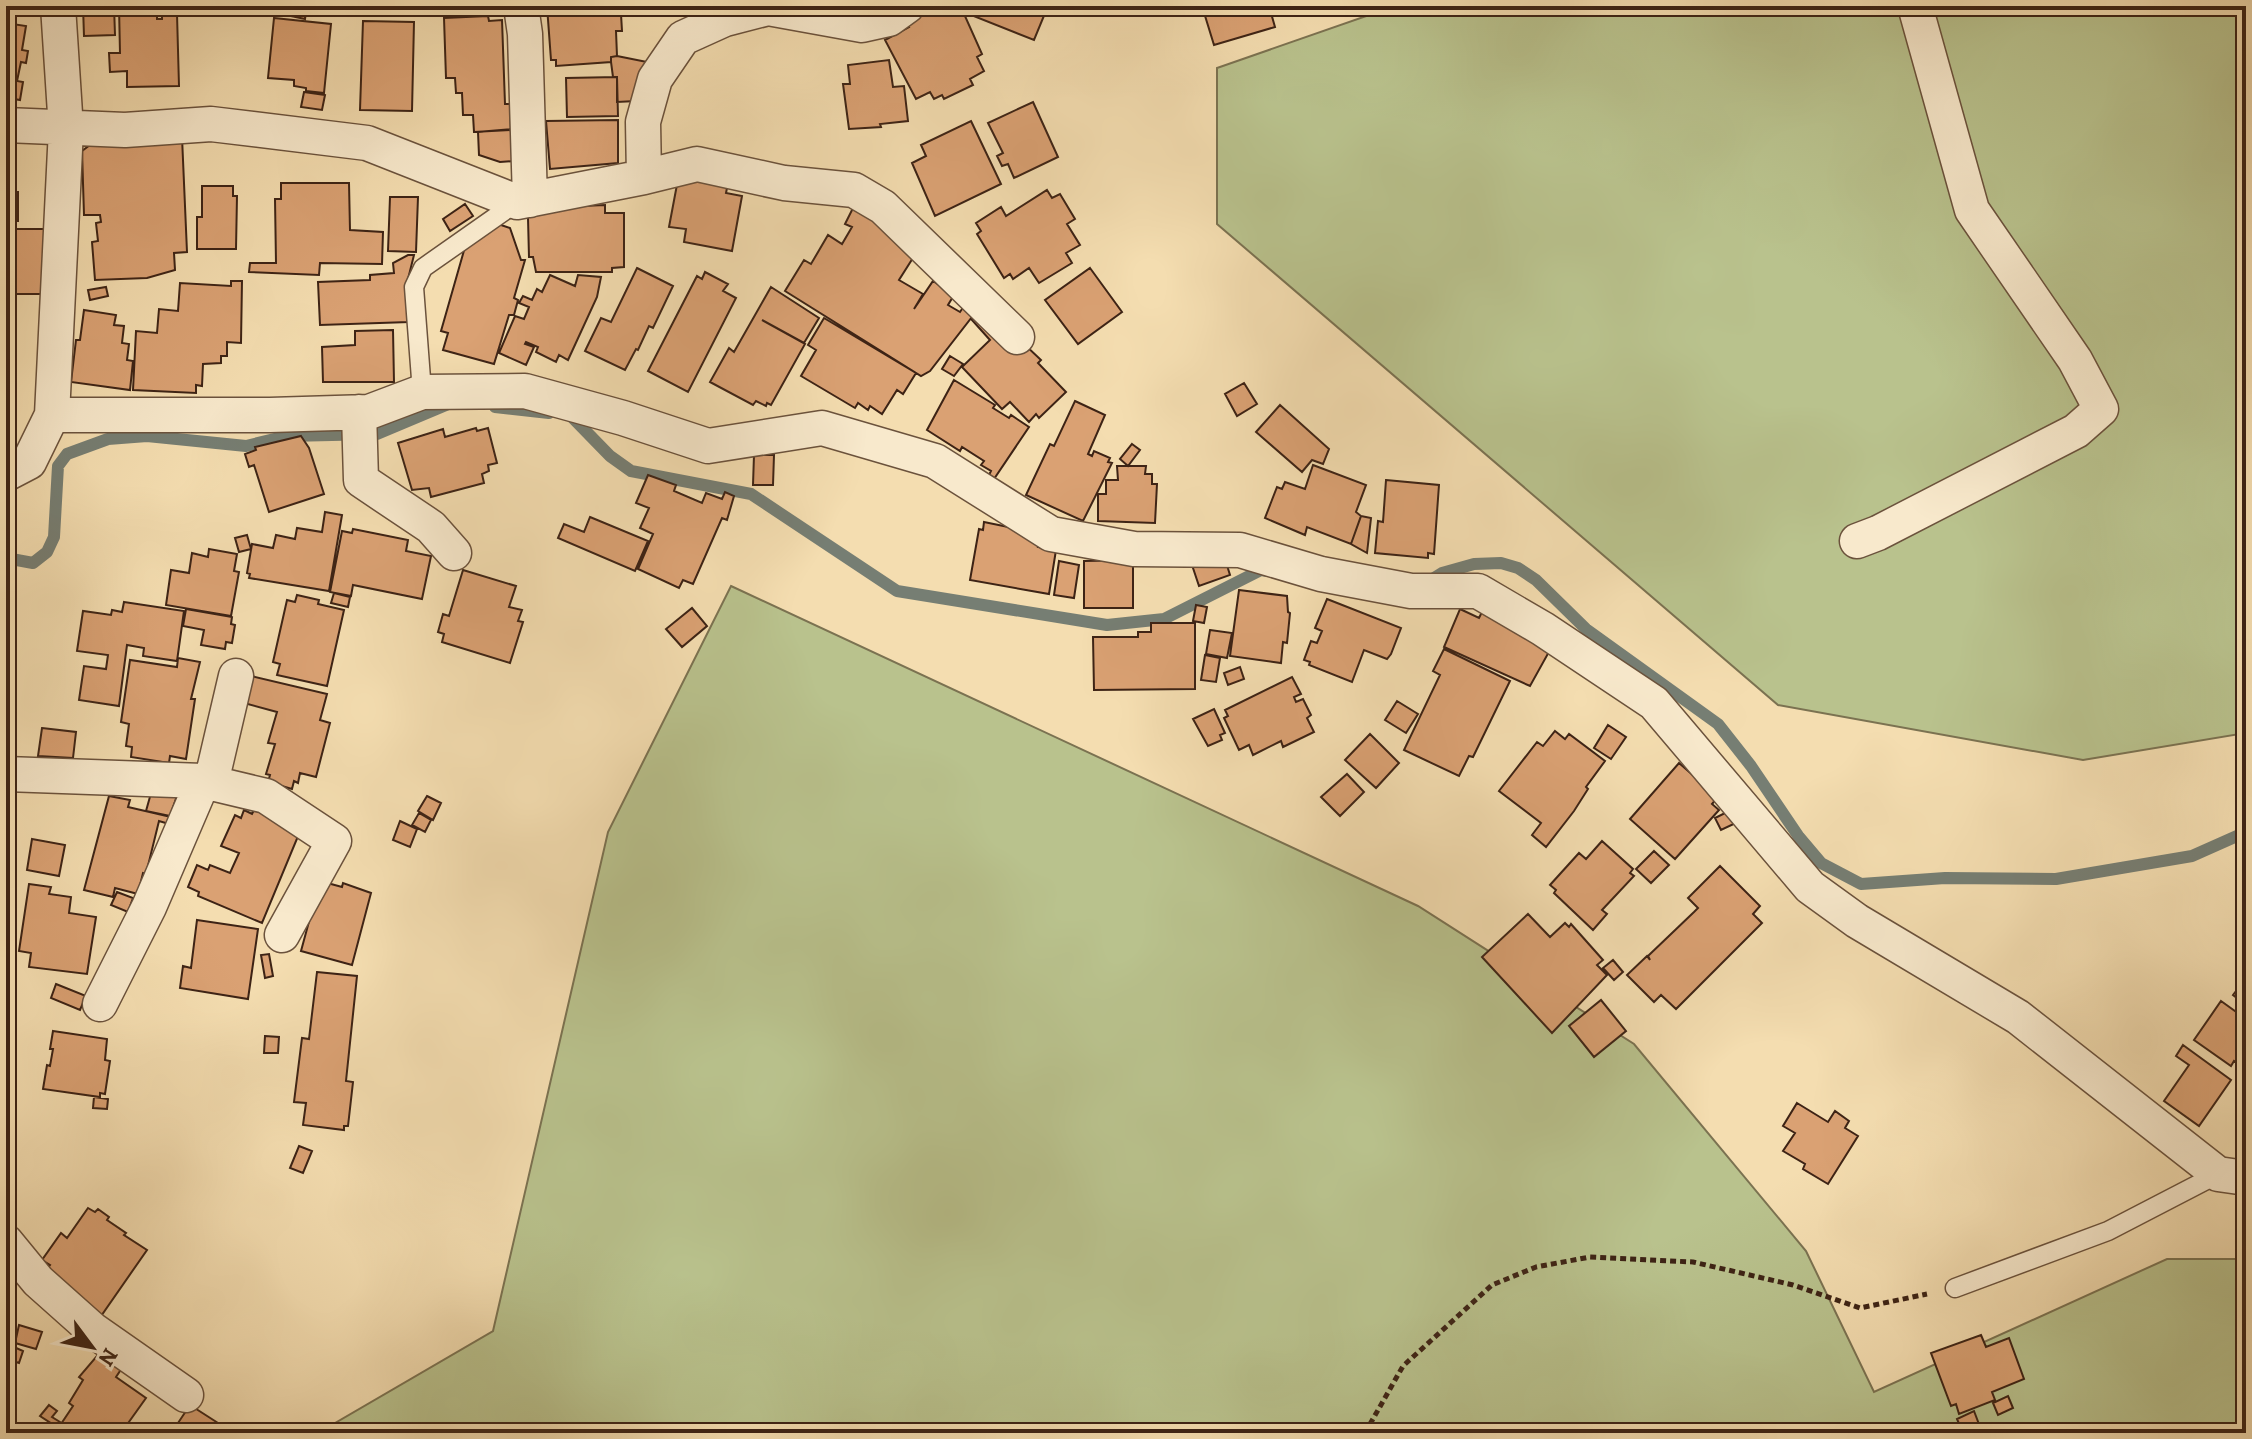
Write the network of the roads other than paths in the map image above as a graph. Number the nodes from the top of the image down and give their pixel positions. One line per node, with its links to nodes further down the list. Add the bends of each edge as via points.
1 (58, 6): 6 (street)
2 (521, 6): 8 (street)
3 (907, 6): 7 (street, via 889,19 862,25 768,8 683,38 655,79 643,122)
4 (1915, 6): 14 (street, via 1972,210 2075,360 2101,409 2076,431)
5 (6, 125): 6 (street)
6 (66, 129): 8 (street, via 211,124 367,143); 12 (street)
7 (644, 177): 8 (street); 9 (street, via 697,164 784,183 854,190 883,207)
8 (524, 201): 10 (lane, via 423,268 414,287)
9 (1017, 337)
10 (422, 392): 11 (street); 21 (street, via 525,391 708,446 822,428 935,461 1051,534 1134,549 1240,550 1321,574 1411,591 1478,591 1654,703 1810,887 2018,1017)
11 (359, 412): 12 (street); 15 (street, via 361,480 431,527)
12 (52, 415): 13 (street, via 29,462)
13 (6, 474)
14 (1857, 541)
15 (454, 553)
16 (236, 676): 18 (street)
17 (6, 774): 18 (street)
18 (207, 782): 19 (street, via 266,796 334,841); 20 (street)
19 (282, 935)
20 (100, 1004)
21 (2232, 1176): 23 (lane, via 2108,1231)
22 (6, 1242): 24 (street, via 38,1281 93,1330)
23 (1955, 1288)
24 (186, 1395)

